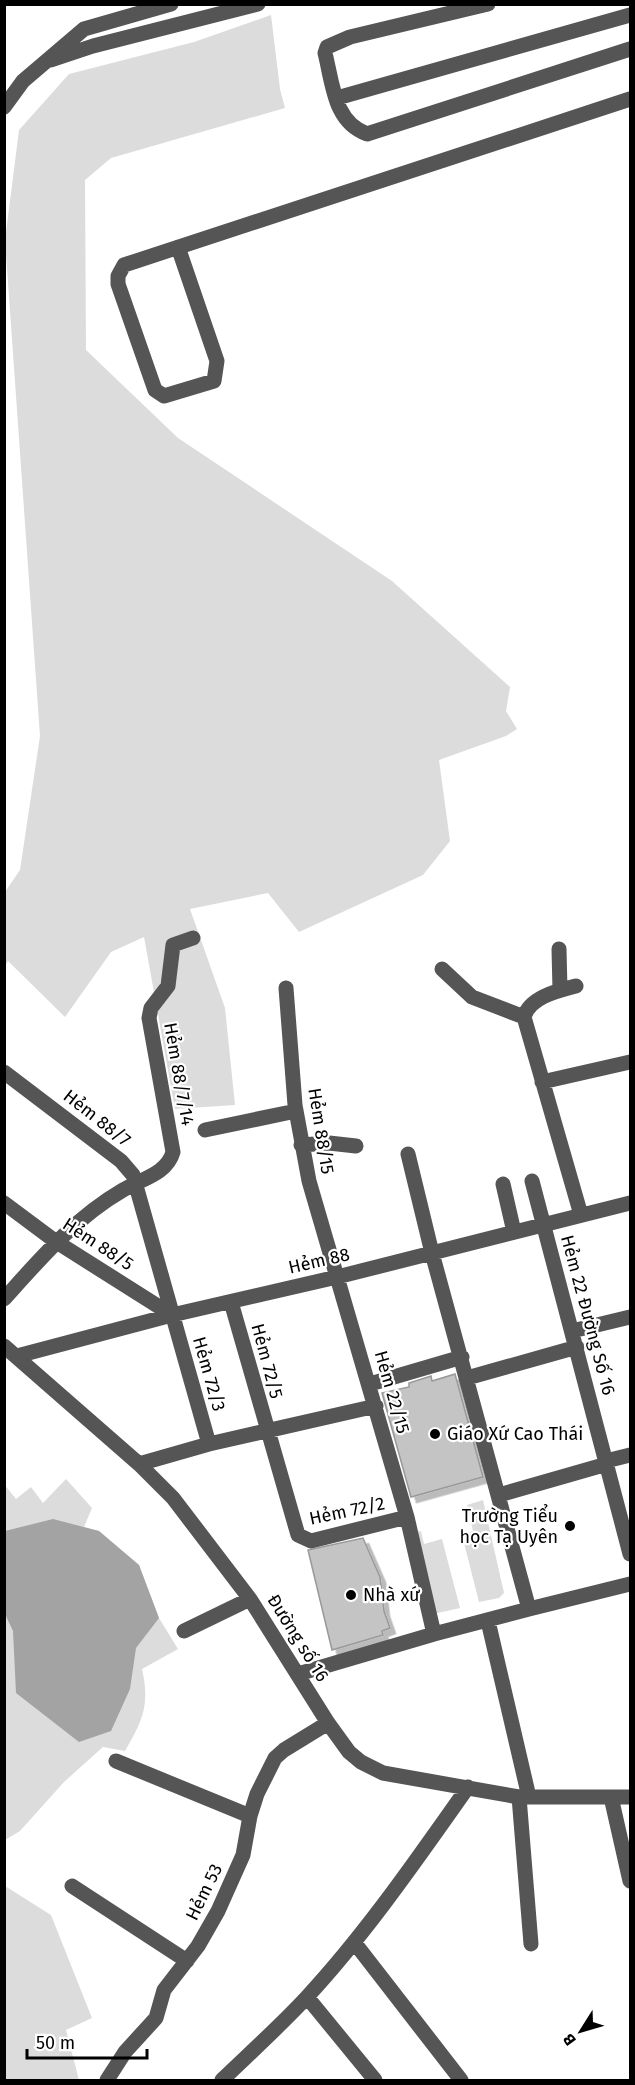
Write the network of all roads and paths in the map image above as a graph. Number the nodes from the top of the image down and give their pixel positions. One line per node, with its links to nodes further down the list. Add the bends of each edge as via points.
1 (171, 4): 6 (street, via 91,26)
2 (258, 4): 6 (street)
3 (488, 4): 7 (street, via 327,47 325,53)
4 (630, 15): 7 (street)
5 (630, 49): 7 (street, via 367,134 354,129 342,117)
6 (51, 60): 9 (street, via 23,81)
7 (337, 98)
8 (630, 99): 10 (street)
9 (4, 107)
10 (178, 248): 10 (street, via 124,265 118,276 155,390 164,396 214,381 218,370)
11 (193, 938): 27 (street, Hẻm 88/7/14, via 172,945 168,986 151,1008 149,1018 173,1152 166,1165)
12 (560, 949): 16 (street)
13 (442, 969): 17 (street, via 472,997)
14 (576, 986): 16 (street)
15 (286, 988): 21 (street, Hẻm 88/15)
16 (560, 990): 17 (street, via 530,1005)
17 (524, 1017): 20 (street)
18 (630, 1062): 20 (street)
19 (4, 1072): 27 (street, Hẻm 88/7, via 122,1161)
20 (542, 1082): 31 (street)
21 (296, 1111): 22 (street); 23 (street, Hẻm 88/15)
22 (205, 1130)
23 (301, 1145): 24 (street); 36 (street, Hẻm 88/15)
24 (356, 1146)
25 (408, 1154): 35 (street)
26 (532, 1181): 32 (street, Hẻm 22 Đường Số 16)
27 (136, 1184): 34 (street); 39 (street, Hẻm 88/7)
28 (503, 1184): 33 (street)
29 (4, 1203): 34 (street, Hẻm 88/5)
30 (630, 1203): 31 (street, Hẻm 88)
31 (581, 1215): 32 (street, Hẻm 88)
32 (544, 1225): 33 (street, Hẻm 88); 41 (street, Hẻm 22 Đường Số 16)
33 (514, 1232): 35 (street, Hẻm 88)
34 (55, 1241): 37 (street); 39 (street, Hẻm 88/5)
35 (432, 1253): 36 (street, Hẻm 88); 45 (street)
36 (337, 1277): 38 (street, Hẻm 88); 47 (street, Hẻm 22/15)
37 (4, 1299)
38 (231, 1302): 39 (street, Hẻm 88); 49 (street, Hẻm 72/5)
39 (172, 1315): 44 (street, Hẻm 88); 50 (street, Hẻm 72/3)
40 (630, 1317): 41 (street)
41 (572, 1331): 43 (street, Hẻm 22 Đường Số 16)
42 (4, 1346): 44 (street, Đường số 16)
43 (577, 1347): 46 (street); 52 (street, Hẻm 22 Đường Số 16)
44 (17, 1356): 53 (street, Đường số 16)
45 (462, 1357): 46 (street); 47 (street)
46 (467, 1378): 54 (street)
47 (370, 1384): 48 (street, Hẻm 22/15)
48 (376, 1406): 49 (street); 55 (street, Hẻm 22/15)
49 (266, 1430): 50 (street); 55 (street, Hẻm 72/2, via 294,1527 304,1540)
50 (209, 1444): 53 (street)
51 (630, 1455): 52 (street)
52 (607, 1463): 54 (street); 56 (street, Hẻm 22 Đường Số 16)
53 (139, 1464): 58 (street, Đường số 16, via 198,1528)
54 (499, 1495): 59 (street)
55 (407, 1518): 62 (street, Hẻm 22/15)
56 (630, 1554)
57 (630, 1584): 59 (street)
58 (250, 1599): 61 (street); 63 (street, Đường số 16)
59 (529, 1609): 60 (street)
60 (488, 1621): 62 (street); 67 (street)
61 (184, 1631)
62 (434, 1634): 63 (street)
63 (298, 1674): 64 (street, Đường số 16)
64 (328, 1723): 66 (street, Đường số 16, via 349,1752 383,1773); 70 (street, Hẻm 53, via 275,1758)
65 (116, 1761): 70 (street)
66 (468, 1787): 67 (street, Đường số 16); 73 (street, via 406,1877)
67 (524, 1797): 68 (street, Đường số 16); 74 (street)
68 (611, 1797): 69 (street, Đường số 16); 71 (street)
69 (630, 1797)
70 (250, 1816): 75 (street, Hẻm 53, via 235,1876 207,1932)
71 (630, 1881)
72 (72, 1886): 75 (street)
73 (354, 1942): 76 (street); 80 (street)
74 (531, 1944)
75 (187, 1961): 77 (street, Hẻm 53, via 160,1998 156,2018 125,2052)
76 (307, 1997): 78 (street); 79 (street)
77 (107, 2080)
78 (222, 2080)
79 (375, 2080)
80 (461, 2080)

